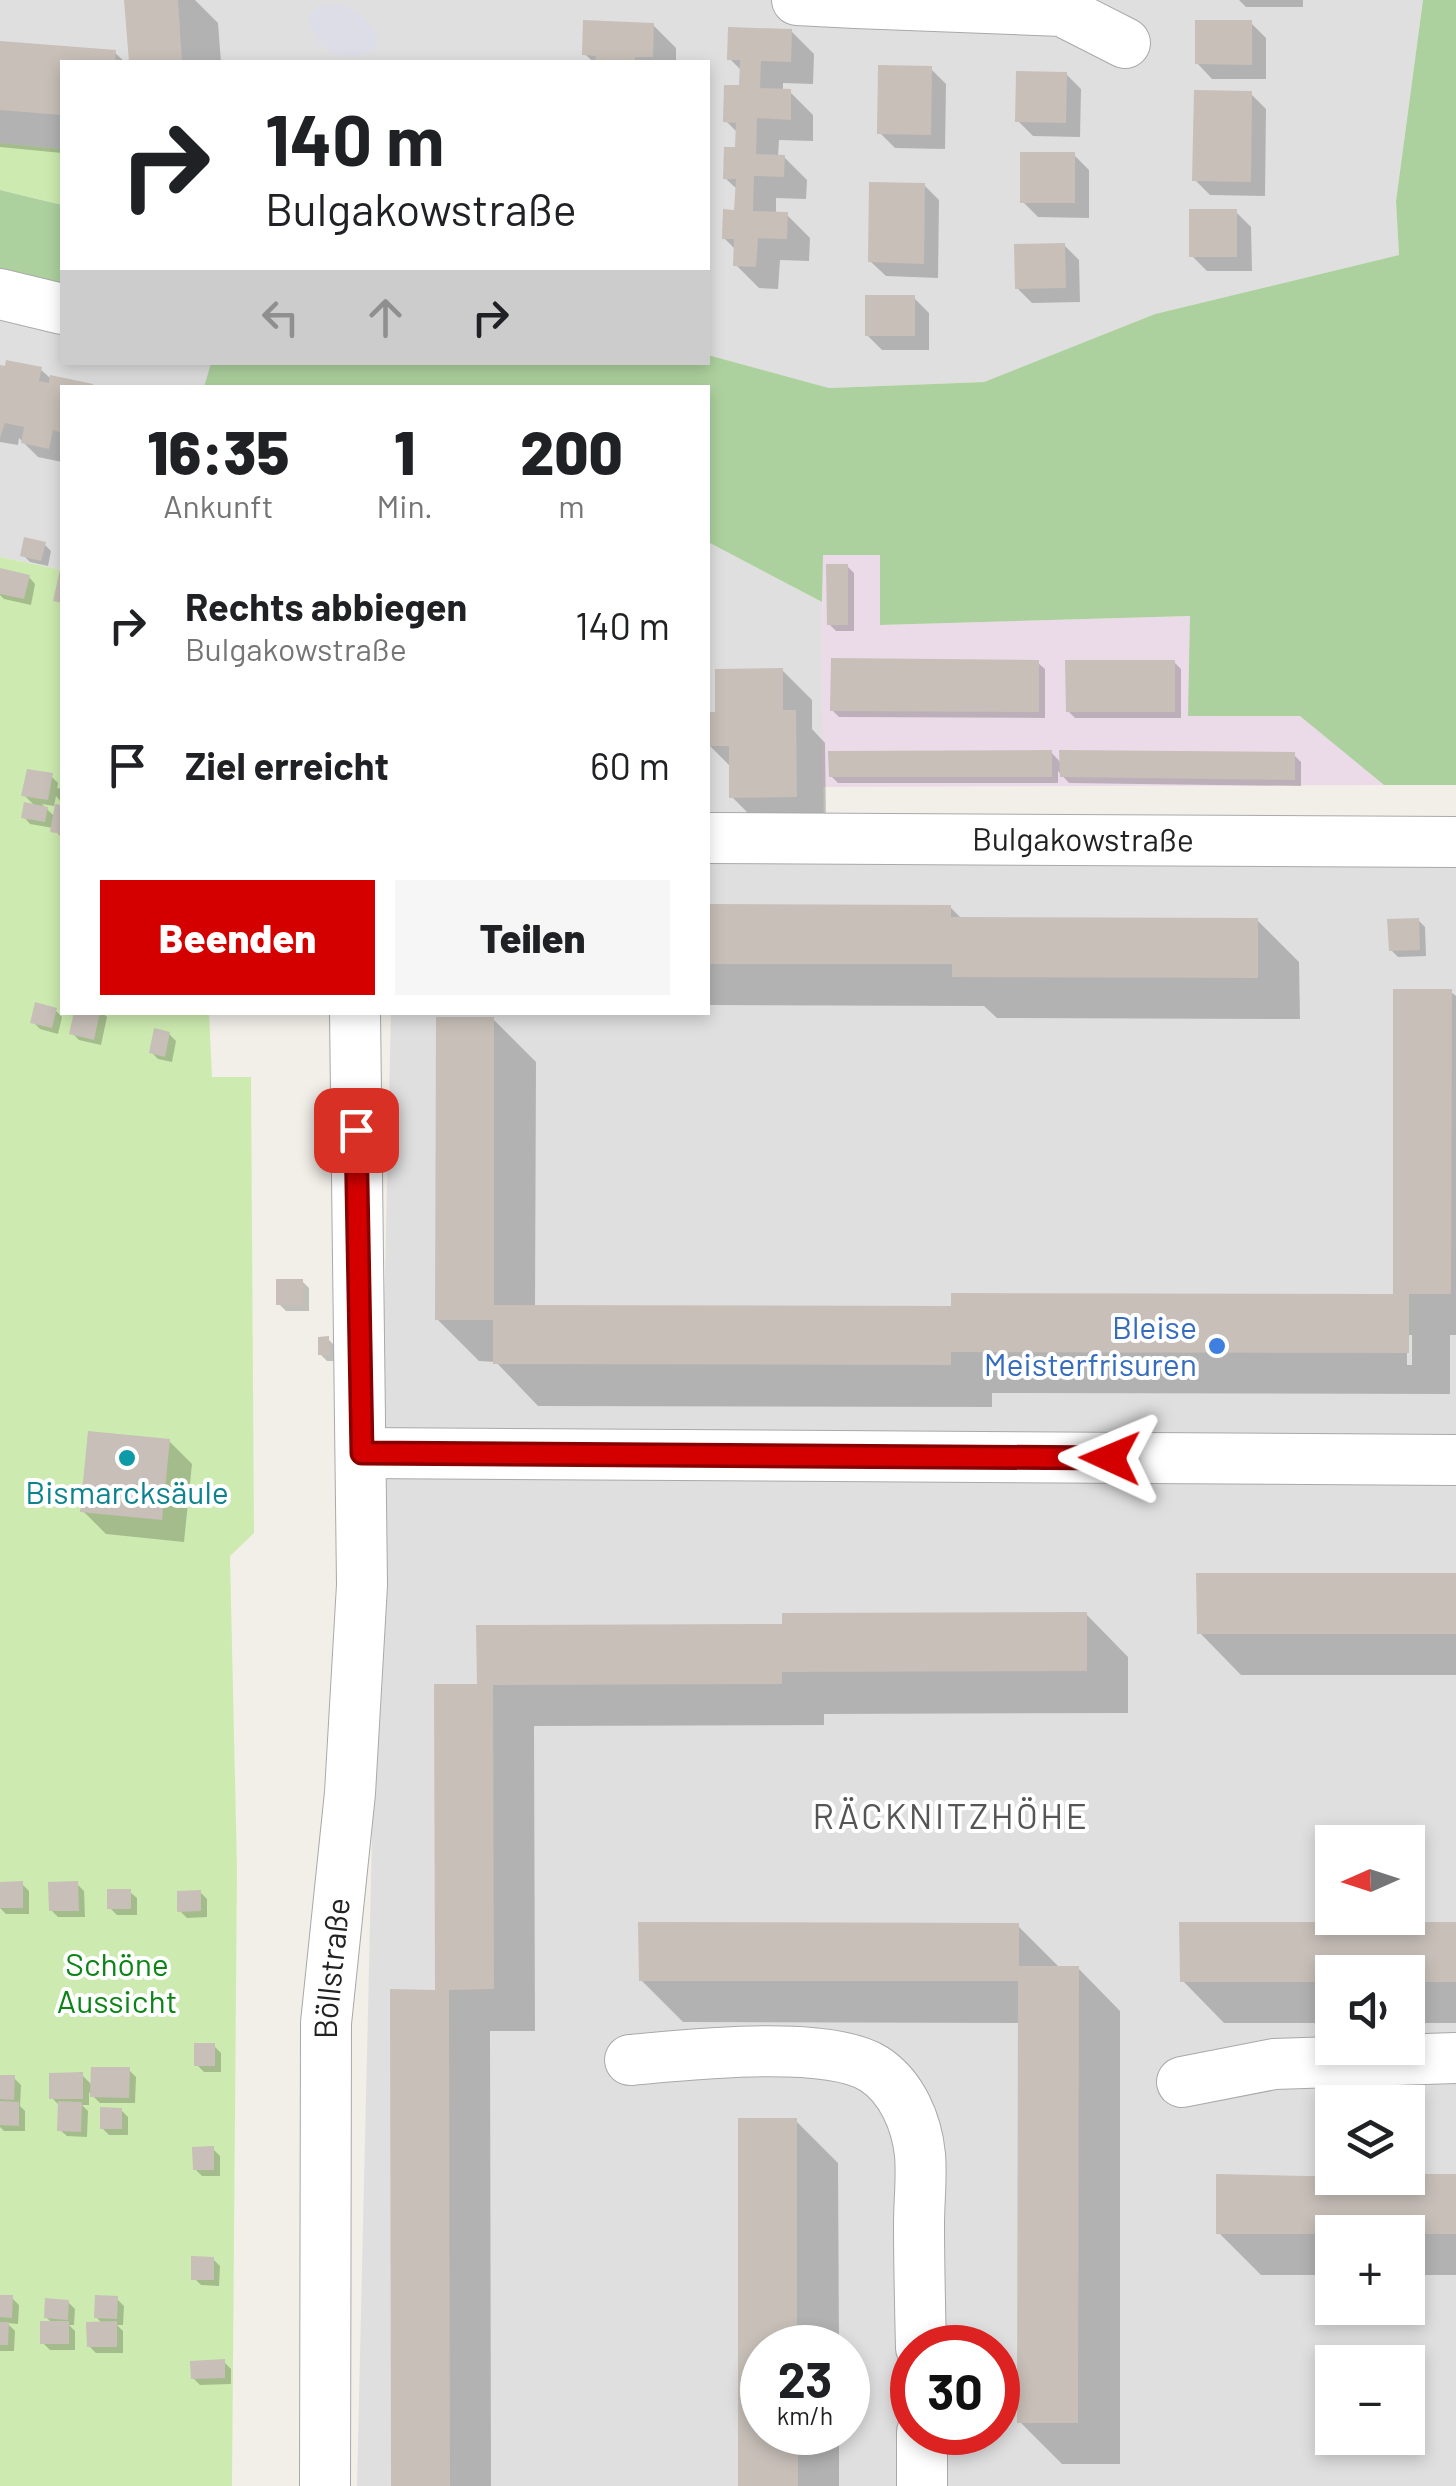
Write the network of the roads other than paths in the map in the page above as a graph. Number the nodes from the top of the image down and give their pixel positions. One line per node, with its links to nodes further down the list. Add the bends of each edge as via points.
1 (797, 0): 2 (street)
2 (856, 2): 3 (street, via 1062,11)
3 (1125, 43)
4 (0, 294): 5 (street)
5 (60, 309)
6 (710, 838): 7 (street, Bulgakowstraße)
7 (1456, 842)
8 (354, 1015): 9 (street)
9 (362, 1453): 10 (street); 16 (street, Böllstraße, via 356,1718 326,2022)
10 (1456, 1460)
11 (1456, 2058): 13 (street, via 1274,2064)
12 (630, 2060): 14 (street, via 722,2052 820,2054 875,2069 897,2089 920,2153)
13 (1182, 2082)
14 (920, 2325)
15 (922, 2455): 17 (street)
16 (325, 2486)
17 (922, 2486)

